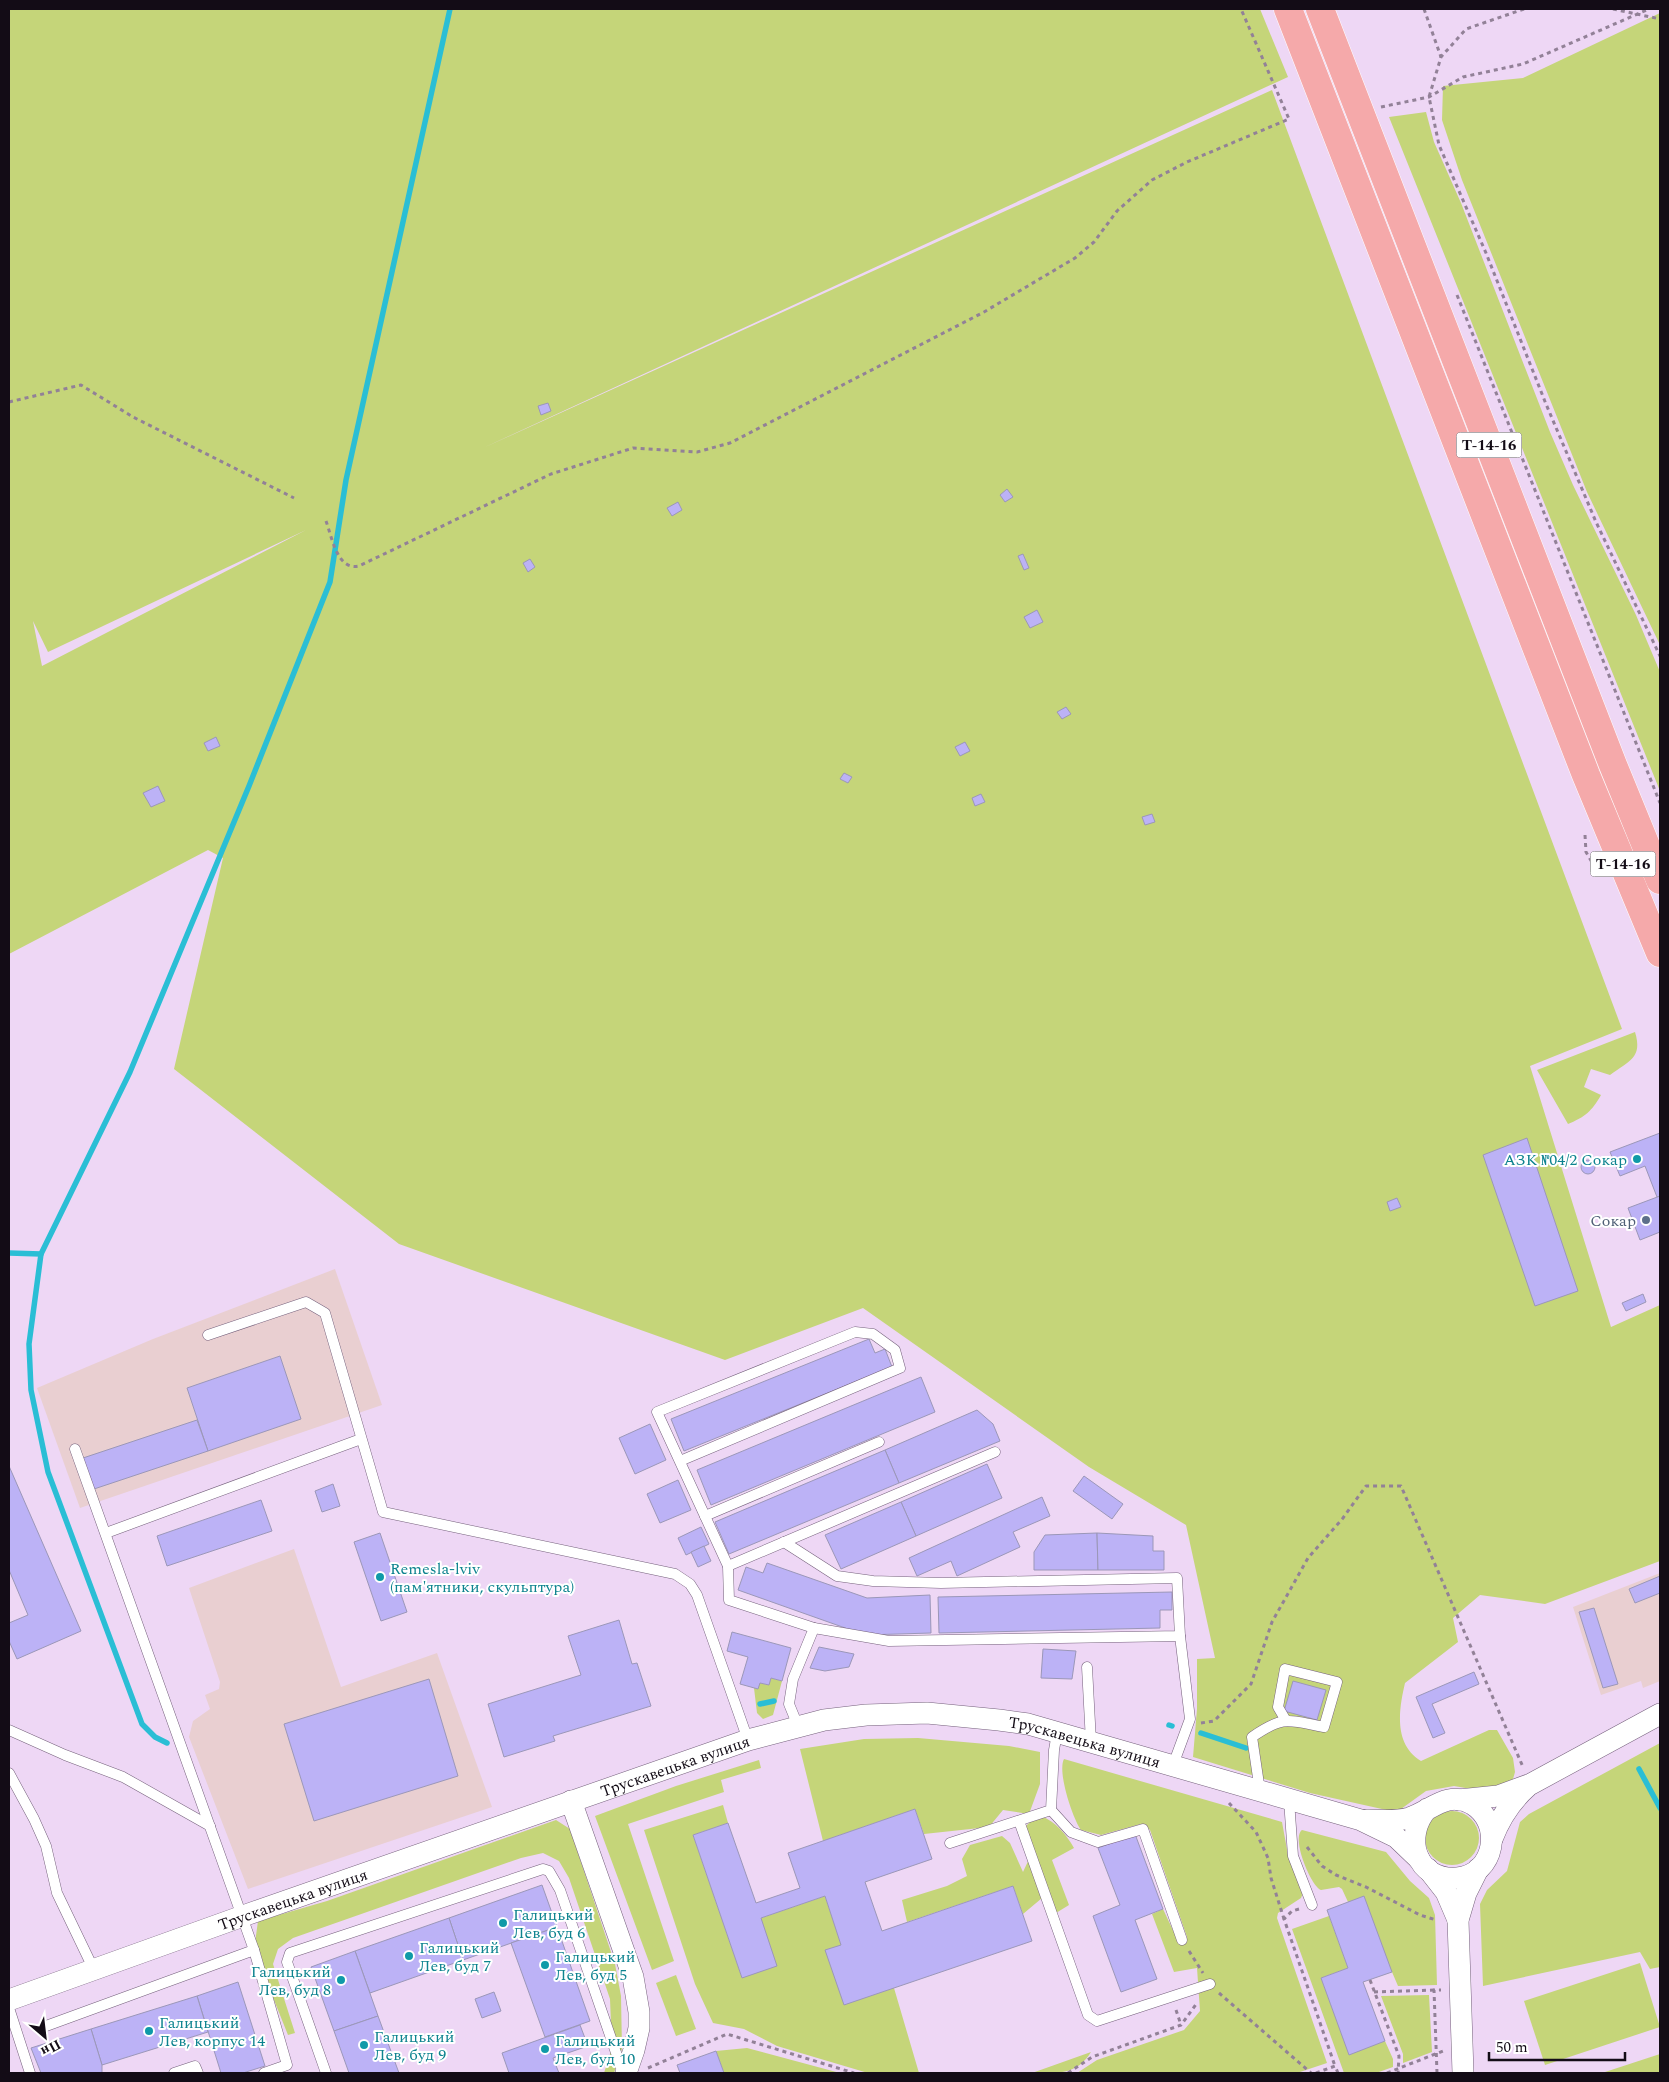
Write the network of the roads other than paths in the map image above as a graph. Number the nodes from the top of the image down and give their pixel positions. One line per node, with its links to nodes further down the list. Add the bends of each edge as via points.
1 (1288, 9): 4 (main road, Т-14-16, via 1586,775)
2 (1320, 9): 3 (main road, Т-14-16, via 1377,108 1609,756)
3 (1660, 880)
4 (1660, 953)
5 (208, 1335): 6 (lane, via 306,1302 325,1313)
6 (361, 1439): 12 (lane); 23 (lane, via 383,1512 675,1574 686,1580 697,1595)
7 (879, 1442): 11 (lane)
8 (75, 1449): 12 (lane)
9 (995, 1452): 13 (lane)
10 (680, 1461): 10 (lane, via 657,1412 855,1332 873,1334 895,1350 900,1368); 11 (lane)
11 (705, 1516): 14 (lane)
12 (106, 1533): 36 (lane)
13 (784, 1542): 14 (lane); 16 (lane, via 837,1576 873,1581 941,1584 1177,1578)
14 (728, 1566): 15 (lane, via 729,1600)
15 (814, 1628): 16 (lane, via 889,1641); 20 (lane, via 793,1679 788,1704)
16 (1180, 1636): 25 (lane, via 1190,1719)
17 (1087, 1667): 24 (lane)
18 (1660, 1714): 27 (street)
19 (1285, 1719): 19 (lane, via 1324,1727 1337,1682 1284,1669 1278,1707); 28 (lane, via 1272,1723 1252,1737)
20 (798, 1726): 22 (street, Трускавецька вулиця, via 866,1715 928,1713 1028,1724); 23 (street, Трускавецька вулиця)
21 (9, 1730): 36 (lane, via 123,1777)
22 (1057, 1733): 24 (street, Трускавецька вулиця); 32 (lane)
23 (748, 1740): 30 (street, Трускавецька вулиця)
24 (1091, 1742): 25 (street, Трускавецька вулиця)
25 (1173, 1765): 28 (street, Трускавецька вулиця)
26 (9, 1773): 46 (lane, via 46,1846 57,1892)
27 (1531, 1784): 29 (street, via 1498,1796); 37 (street, via 1513,1799)
28 (1261, 1792): 33 (street, Трускавецька вулиця)
29 (1459, 1800): 31 (street, via 1437,1802); 37 (street, via 1470,1803 1483,1813 1491,1828)
30 (571, 1801): 42 (street, Трускавецька вулиця); 51 (street, via 633,1977 639,2028)
31 (1428, 1808): 34 (street, Трускавецька вулиця, via 1409,1818); 39 (street, via 1415,1827 1415,1849)
32 (1051, 1810): 35 (lane); 44 (lane, via 1071,1832 1098,1842 1143,1828)
33 (1289, 1810): 34 (street, Трускавецька вулиця); 41 (lane, via 1293,1856)
34 (1362, 1820): 39 (street, Трускавецька вулиця, via 1396,1836)
35 (1019, 1821): 38 (lane); 47 (lane, via 1088,2015 1096,2021)
36 (210, 1826): 42 (lane)
37 (1492, 1839): 40 (street, via 1486,1860)
38 (950, 1843)
39 (1423, 1864): 40 (street, via 1436,1874 1458,1878); 43 (street, Трускавецька вулиця, via 1446,1892)
40 (1478, 1868): 43 (street, via 1466,1894)
41 (1312, 1905)
42 (243, 1916): 45 (lane); 46 (street, Трускавецька вулиця)
43 (1449, 1918): 57 (street)
44 (1182, 1940)
45 (254, 1950): 50 (lane); 55 (lane, via 287,2065)
46 (94, 1970): 48 (street, Трускавецька вулиця)
47 (1210, 1984)
48 (9, 2000)
49 (9, 2008): 52 (lane)
50 (46, 2026)
51 (630, 2072): 56 (lane, via 560,1890 549,1871 543,1869 290,1953 287,1962)
52 (30, 2073)
53 (174, 2073): 54 (lane, via 195,2066)
54 (198, 2073)
55 (264, 2073)
56 (326, 2073)
57 (1462, 2073)

